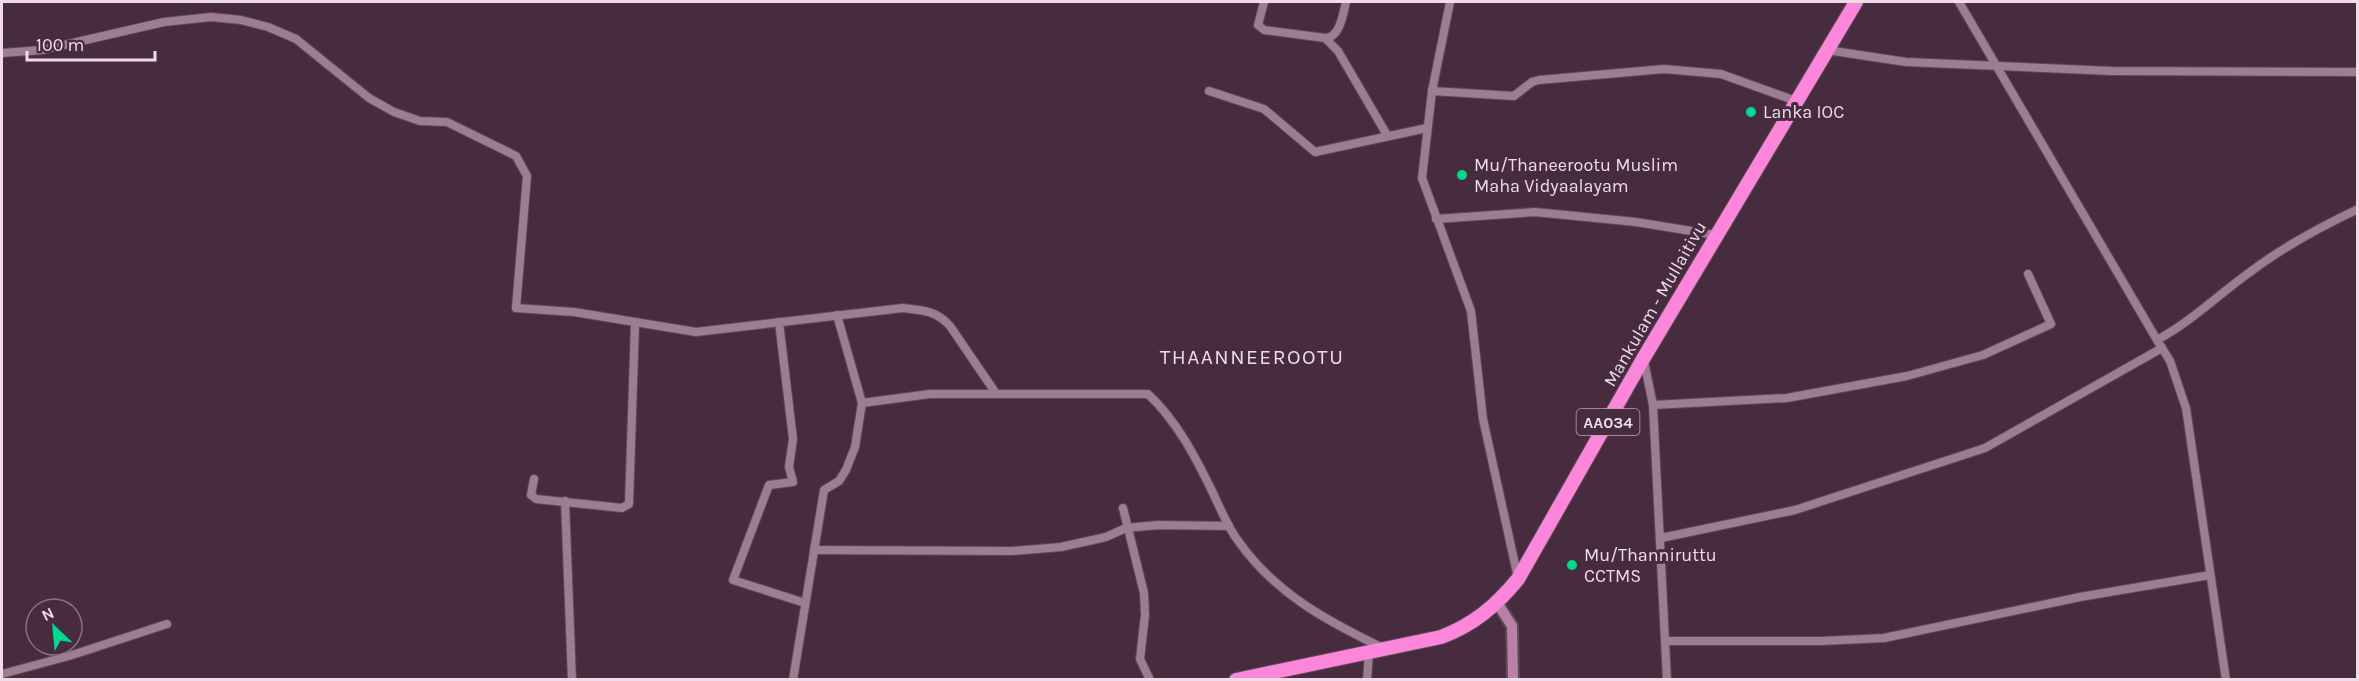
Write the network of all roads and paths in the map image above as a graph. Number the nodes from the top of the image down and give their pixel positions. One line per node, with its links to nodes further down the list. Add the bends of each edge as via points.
1 (1264, 2): 6 (street, via 1258,25 1264,30)
2 (1346, 2): 6 (street, via 1336,33)
3 (1450, 2): 12 (street)
4 (1856, 2): 7 (highway, Mankulam - Mullaitivu / AA034)
5 (1959, 2): 9 (street)
6 (1325, 38): 15 (street, via 1338,51)
7 (1827, 50): 9 (street, via 1906,62); 13 (highway, Mankulam - Mullaitivu / AA034)
8 (2, 52): 22 (street, via 42,50 164,22 210,17 241,20 296,39 369,98 394,112 420,121 447,122 516,156 527,176 516,308 574,312)
9 (1993, 64): 10 (street, via 2112,71); 23 (street)
10 (2358, 72)
11 (1209, 91): 15 (street, via 1264,109 1315,152)
12 (1432, 91): 13 (street, via 1514,96 1539,80 1664,69 1721,74); 14 (street)
13 (1796, 101): 18 (highway, Mankulam - Mullaitivu / AA034)
14 (1427, 128): 15 (street); 17 (street, via 1422,178)
15 (1387, 135)
16 (2358, 209): 23 (street, via 2315,230 2250,272 2186,324)
17 (1436, 219): 18 (street, via 1535,212); 37 (street, via 1472,311 1482,419)
18 (1716, 235): 25 (highway, Mankulam - Mullaitivu / AA034)
19 (2028, 274): 28 (street, via 2051,324 1983,355 1907,376 1787,398)
20 (837, 315): 21 (street); 26 (street, via 903,308 928,310 942,316); 27 (street)
21 (779, 322): 22 (street, via 696,332); 38 (street, via 793,440 789,467 793,482 769,485 733,579)
22 (635, 324): 30 (street, via 629,504 622,508)
23 (2157, 340): 24 (street)
24 (2162, 348): 34 (street, via 1985,448 1795,510); 36 (street, via 2186,408)
25 (1644, 359): 28 (street); 37 (highway, Mankulam - Mullaitivu / AA034)
26 (995, 392): 27 (street, via 930,394); 32 (street, via 1148,394 1195,456)
27 (862, 403): 35 (street, via 855,447 846,470 839,481 824,490)
28 (1653, 405): 34 (street)
29 (534, 479): 30 (street, via 531,495)
30 (565, 501): 45 (street)
31 (1123, 508): 33 (street)
32 (1229, 526): 33 (street); 42 (street, via 1239,543 1284,590 1323,620)
33 (1126, 528): 35 (street, via 1106,537 1061,547 1012,551); 47 (street, via 1144,593 1140,659)
34 (1661, 538): 41 (street)
35 (814, 550): 38 (street)
36 (2210, 574): 41 (street, via 1884,638); 52 (street)
37 (1518, 579): 39 (highway, Mankulam - Mullaitivu / AA034)
38 (805, 603): 46 (street)
39 (1498, 604): 42 (highway, Mankulam - Mullaitivu / AA034, via 1460,630); 50 (street, via 1512,626)
40 (167, 624): 44 (street)
41 (1666, 641): 51 (street)
42 (1384, 649): 43 (highway, Mankulam - Mullaitivu / AA034)
43 (1369, 652): 48 (highway, Mankulam - Mullaitivu / AA034); 49 (street)
44 (2, 674)
45 (572, 680)
46 (793, 680)
47 (1150, 680)
48 (1236, 680)
49 (1368, 680)
50 (1513, 680)
51 (1667, 680)
52 (2226, 680)

